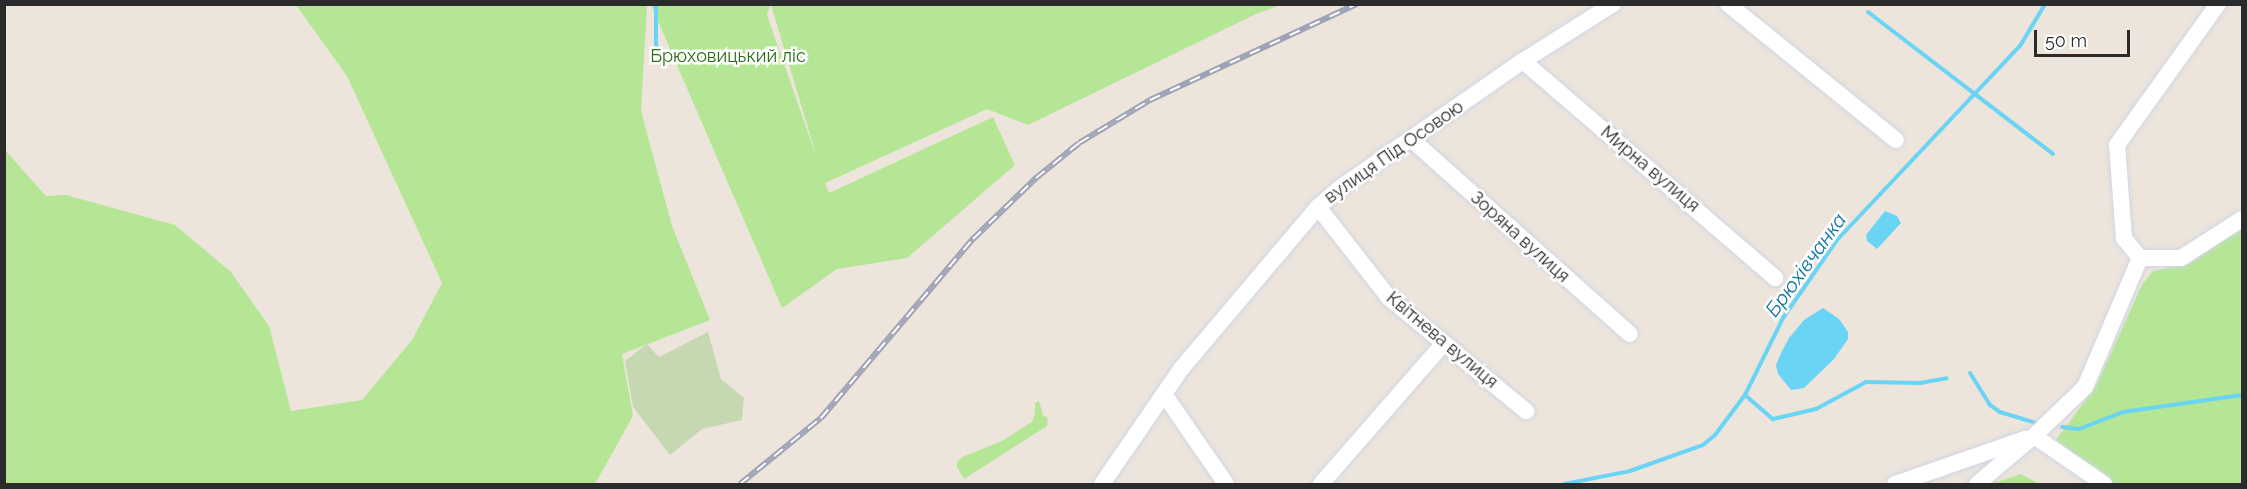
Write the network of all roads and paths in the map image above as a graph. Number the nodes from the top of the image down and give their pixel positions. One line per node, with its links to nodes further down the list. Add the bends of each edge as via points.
1 (1613, 4): 4 (street, вулиця Під Осовою)
2 (1728, 4): 6 (street)
3 (2218, 4): 9 (street, via 2117,145 2124,238)
4 (1523, 61): 5 (street, вулиця Під Осовою); 10 (street, Мирна вулиця)
5 (1411, 139): 7 (street, вулиця Під Осовою); 11 (street, Зоряна вулиця)
6 (1896, 140)
7 (1318, 207): 12 (street, Квітнева вулиця, via 1389,298); 13 (street, вулиця Під Осовою)
8 (2242, 219): 9 (street, via 2181,258)
9 (2140, 258): 15 (street, via 2085,387)
10 (1775, 278)
11 (1630, 334)
12 (1444, 343): 14 (street, Квітнева вулиця); 18 (street)
13 (1164, 394): 16 (street, вулиця Під Осовою); 17 (street)
14 (1526, 411)
15 (2034, 436): 19 (street); 20 (street); 21 (street)
16 (1102, 484)
17 (1226, 484)
18 (1321, 484)
19 (1895, 484)
20 (1977, 484)
21 (2104, 484)

